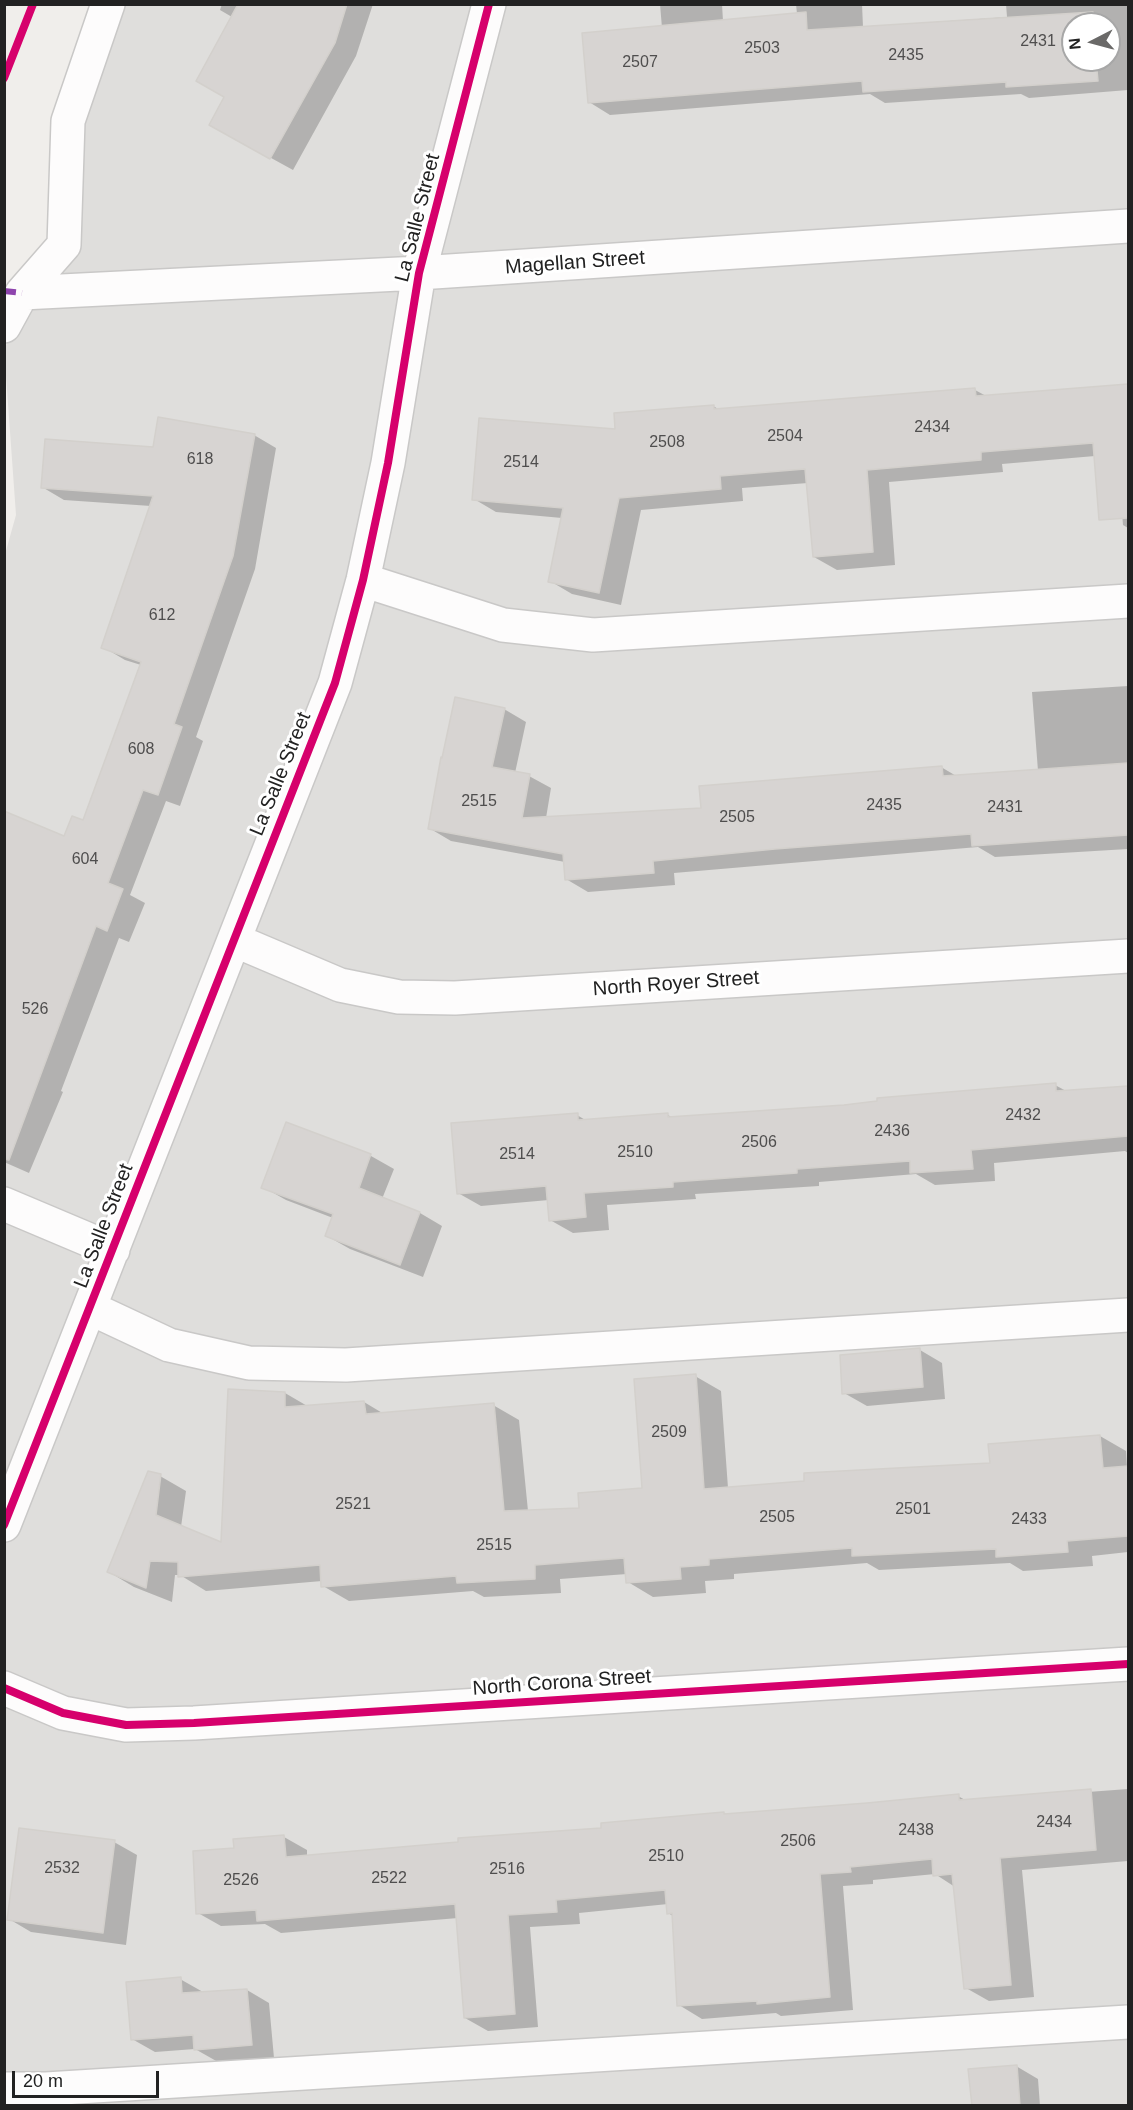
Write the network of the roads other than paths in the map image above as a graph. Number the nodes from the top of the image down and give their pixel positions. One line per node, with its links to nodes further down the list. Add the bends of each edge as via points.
1 (108, 4): 5 (street, via 68,121 64,245)
2 (489, 4): 4 (street, La Salle Street)
3 (1128, 226): 4 (street, Magellan Street)
4 (419, 273): 5 (street, Magellan Street); 7 (street, La Salle Street, via 388,463)
5 (22, 293): 6 (street)
6 (4, 326)
7 (363, 580): 8 (street, via 502,626 593,634); 9 (street, La Salle Street, via 335,683)
8 (1128, 601)
9 (234, 940): 10 (street, North Royer Street, via 340,985 399,997 443,998); 12 (street, La Salle Street)
10 (1128, 956)
11 (4, 1204): 12 (street)
12 (112, 1250): 13 (street, La Salle Street)
13 (90, 1308): 14 (street, via 169,1345 249,1363 346,1365); 15 (street, La Salle Street)
14 (1128, 1315)
15 (4, 1525)
16 (1128, 1664): 17 (street, North Corona Street, via 126,1725 63,1713)
17 (4, 1688)
18 (1128, 2022): 19 (street)
19 (4, 2090)

